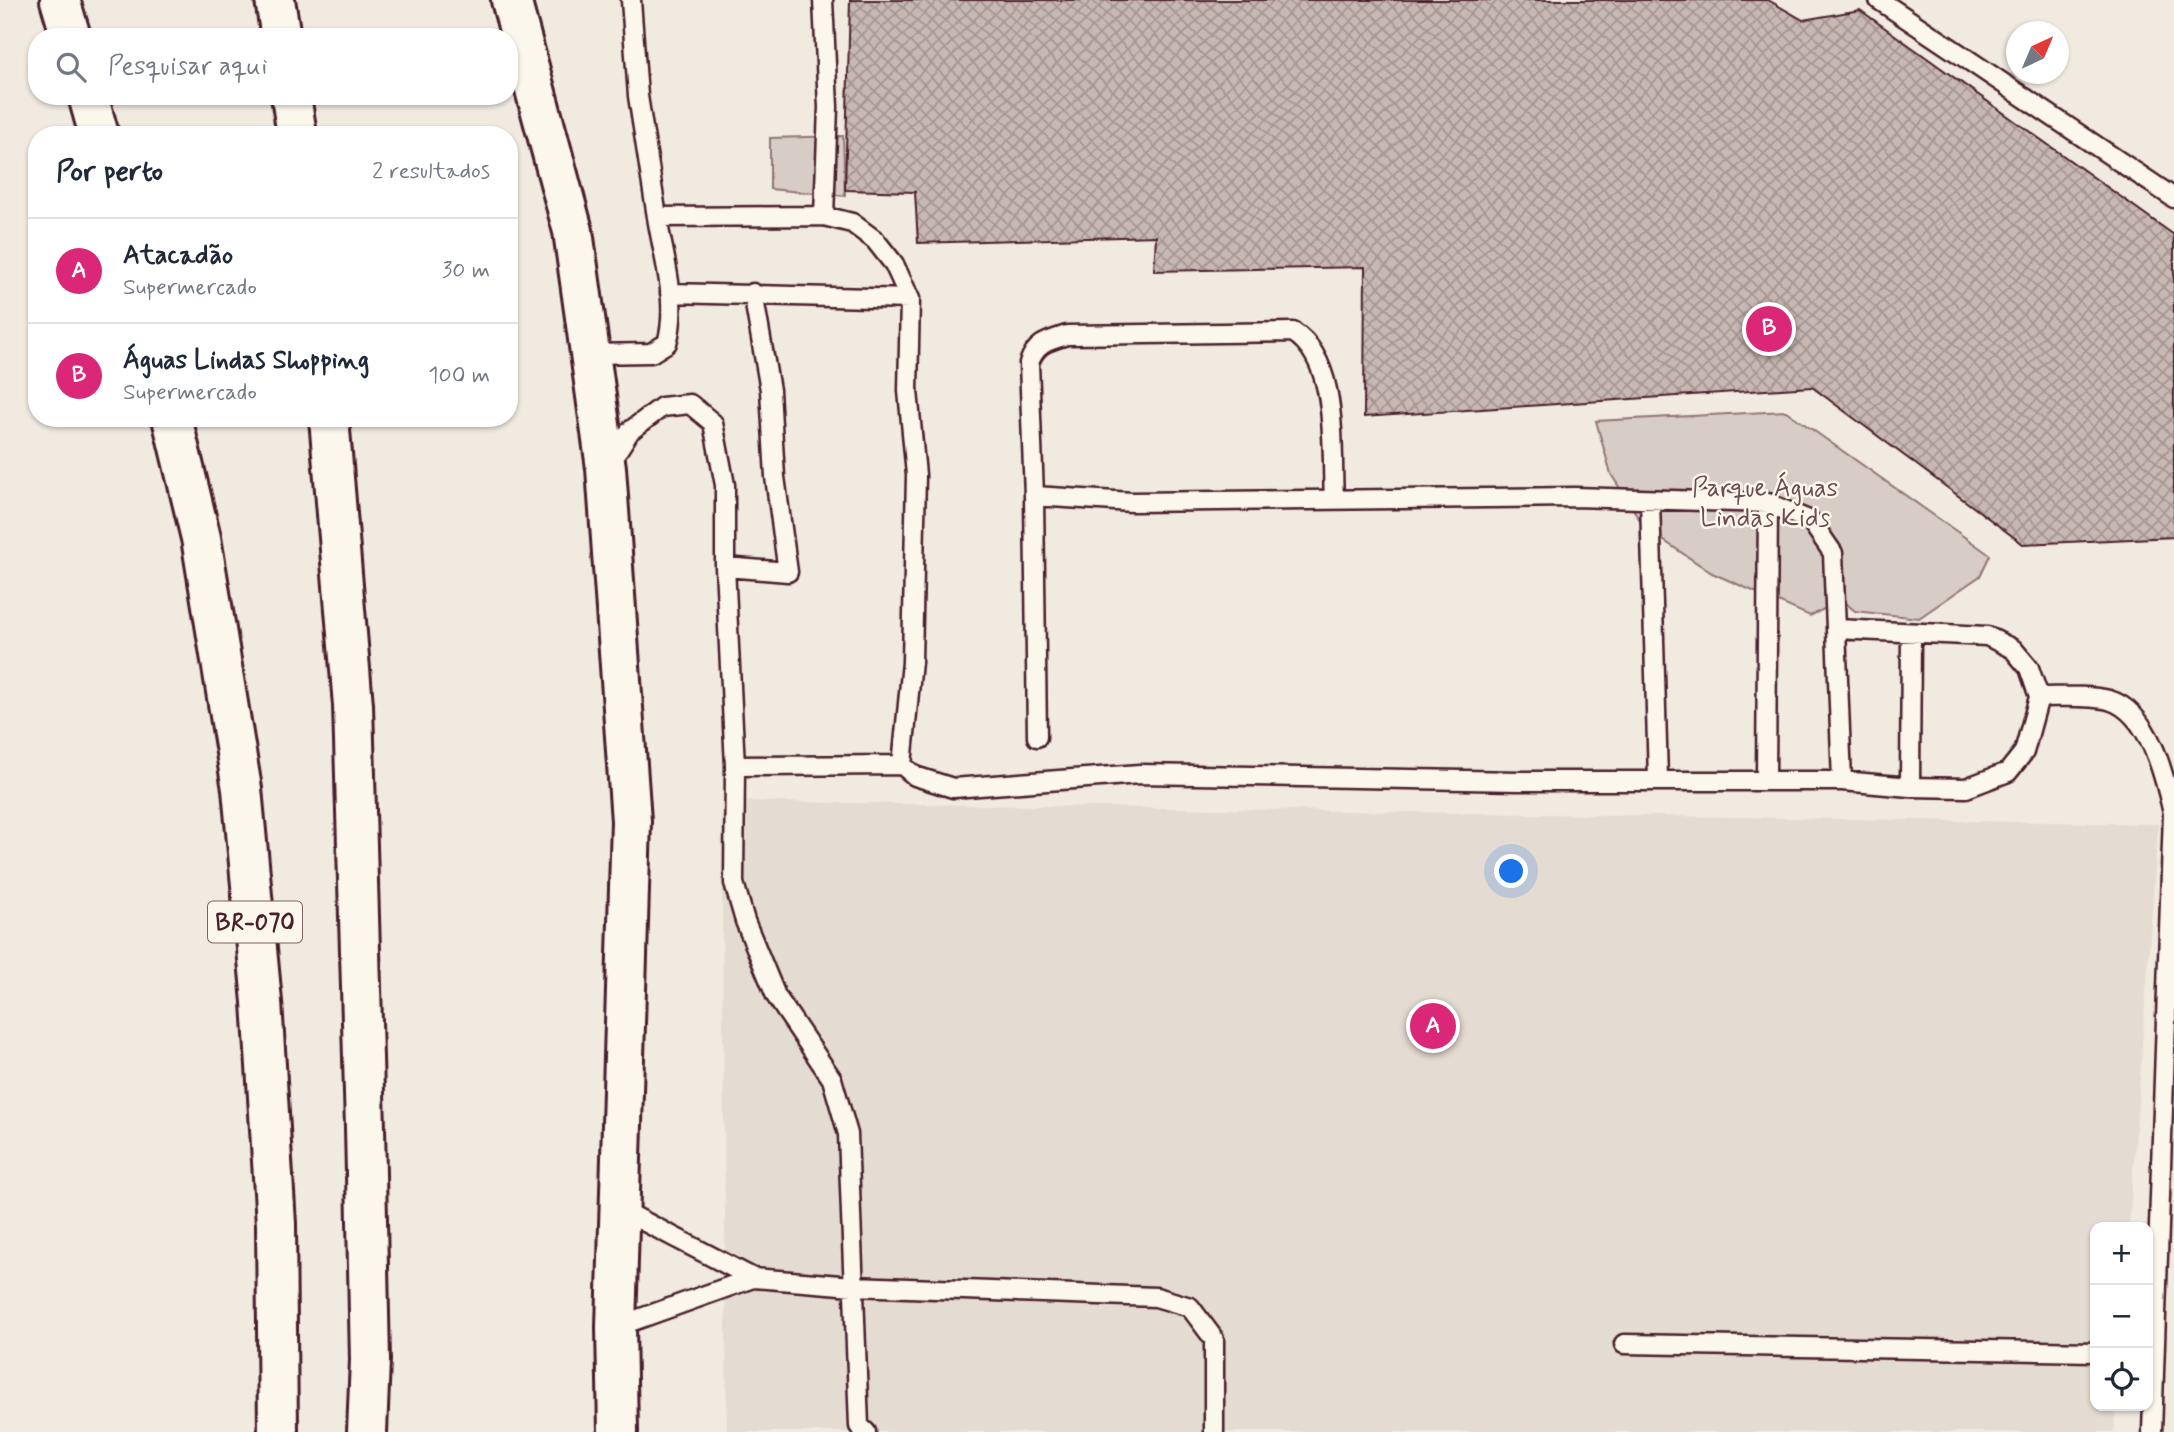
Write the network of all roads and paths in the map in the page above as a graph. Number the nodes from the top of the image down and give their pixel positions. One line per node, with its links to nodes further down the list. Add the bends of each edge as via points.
1 (60, 0): 7 (main road)
2 (275, 0): 8 (main road)
3 (511, 0): 19 (main road, via 573,231)
4 (631, 0): 14 (lane, via 638,96)
5 (823, 0): 15 (lane, via 828,107)
6 (1879, 0): 13 (lane)
7 (68, 28)
8 (280, 28)
9 (91, 105): 11 (main road)
10 (292, 105): 12 (main road)
11 (96, 126)
12 (296, 126)
13 (2174, 198)
14 (657, 216): 15 (lane); 16 (lane)
15 (824, 216): 18 (lane, via 852,223 875,240 894,264)
16 (670, 293): 17 (lane); 19 (lane, via 667,342 651,353)
17 (753, 293): 18 (lane); 27 (lane, via 770,390 775,477 788,572)
18 (910, 299): 32 (lane, via 908,391 916,475 916,569)
19 (589, 354): 22 (main road)
20 (174, 427): 47 (main road, BR-070, via 201,538 244,803 276,1224)
21 (330, 427): 48 (main road, via 353,719 370,1360)
22 (607, 468): 27 (lane, via 630,431 662,407 690,404 713,423 725,485); 39 (main road, via 631,821)
23 (1034, 496): 24 (lane, via 1132,502); 24 (lane, via 1029,363 1041,343 1067,335 1293,332 1305,340 1326,380); 31 (lane)
24 (1334, 499): 25 (lane)
25 (1650, 500): 26 (lane); 34 (lane)
26 (1768, 503): 28 (lane, via 1811,520 1833,552); 35 (lane)
27 (725, 567): 33 (lane)
28 (1836, 629): 29 (lane); 36 (lane)
29 (1911, 633): 30 (lane, via 1987,636 2013,649 2029,668); 37 (lane)
30 (2039, 697): 37 (lane, via 2024,752 2008,772 1966,788); 38 (lane, via 2110,701 2134,718 2159,757 2173,813)
31 (1037, 737)
32 (902, 765): 33 (lane); 34 (lane, via 915,776 953,788 1140,774 1465,781)
33 (736, 766): 41 (lane, via 732,865 745,921 776,996 832,1079 848,1134)
34 (1658, 779): 35 (lane)
35 (1766, 780): 36 (lane)
36 (1842, 781): 37 (lane)
37 (1910, 787)
38 (2172, 905): 44 (lane)
39 (620, 1209): 40 (lane); 42 (main road)
40 (754, 1278): 41 (lane); 42 (lane)
41 (853, 1286): 50 (lane, via 859,1426); 51 (lane, via 1156,1297 1189,1307 1214,1339)
42 (616, 1327): 49 (main road)
43 (1624, 1344): 45 (lane)
44 (2151, 1348)
45 (2090, 1352)
46 (2152, 1411): 52 (lane)
47 (278, 1432)
48 (367, 1432)
49 (618, 1432)
50 (866, 1432)
51 (1214, 1432)
52 (2152, 1432)

